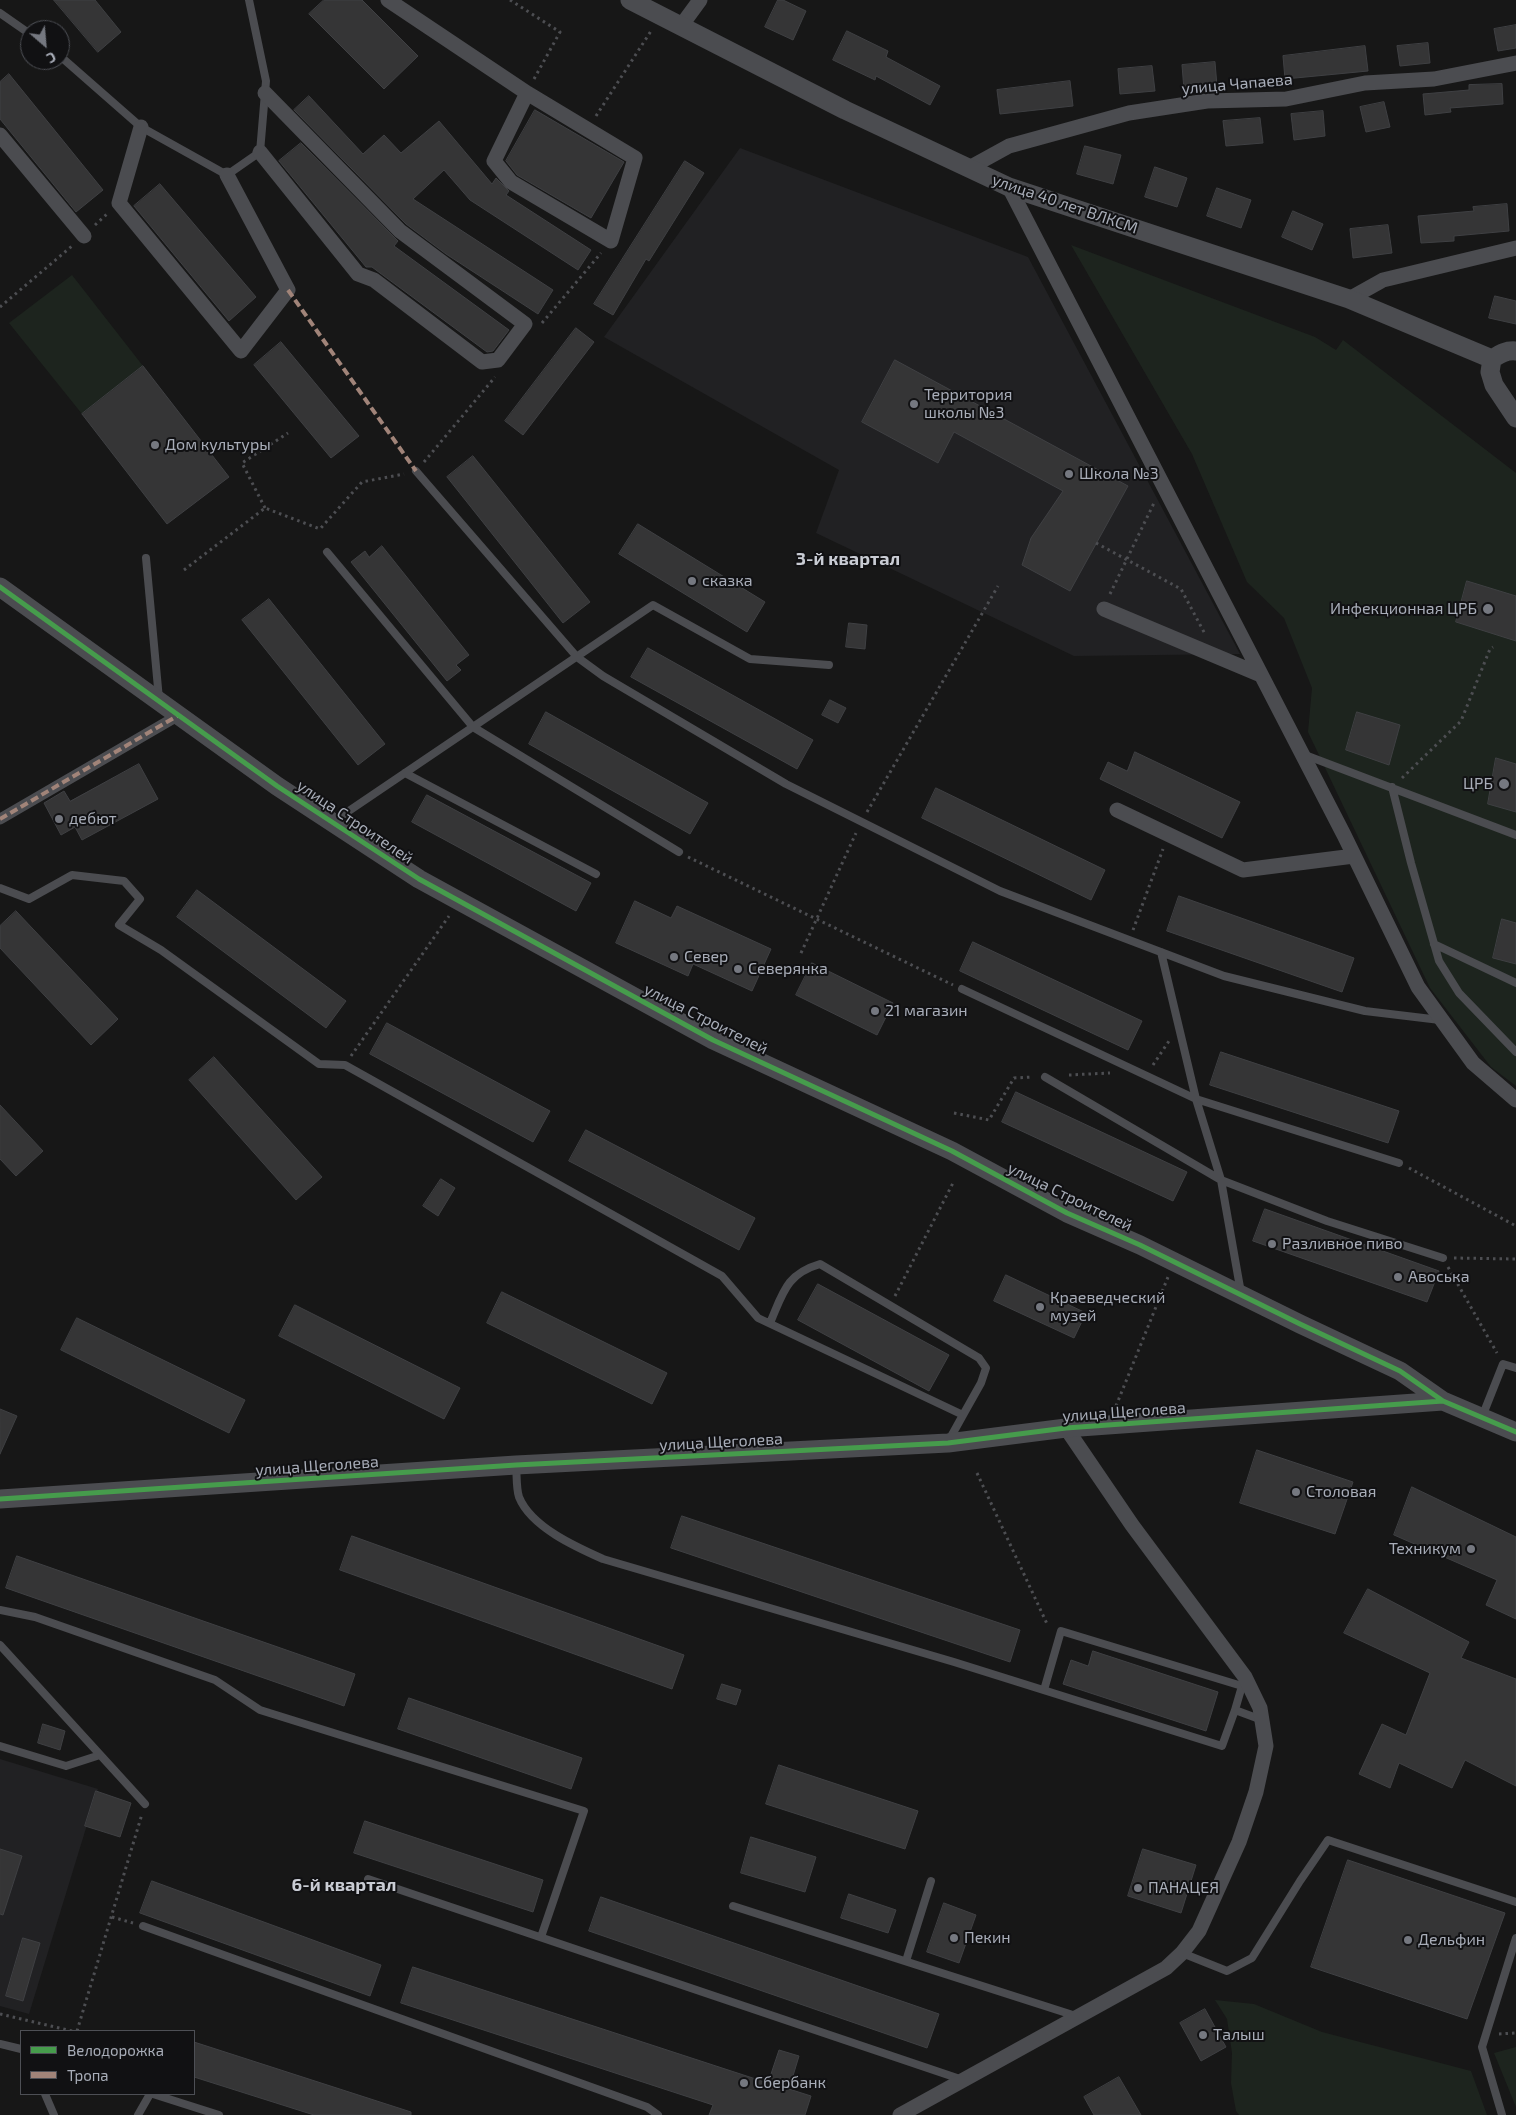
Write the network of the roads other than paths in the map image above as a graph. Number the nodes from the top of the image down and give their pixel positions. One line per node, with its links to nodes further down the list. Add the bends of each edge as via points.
1 (249, 0): 11 (lane, via 266,81)
2 (388, 0): 10 (street)
3 (630, 0): 6 (street, улица 40 лет ВЛКСМ)
4 (700, 0): 6 (street)
5 (0, 13): 7 (lane)
6 (681, 26): 15 (street, улица 40 лет ВЛКСМ, via 845,110)
7 (20, 27)
8 (1516, 63): 15 (street, улица Чапаева, via 1434,79 1365,83 1286,99 1207,101 1129,113 1009,146)
9 (70, 65): 12 (lane)
10 (527, 92): 10 (street, via 494,161 511,182 611,242 635,158)
11 (265, 93): 14 (lane); 14 (street, via 400,231 525,324 498,360 482,362 374,280 358,274)
12 (141, 127): 16 (lane); 16 (street, via 118,203 241,351 288,290)
13 (0, 135): 18 (street)
14 (260, 152): 16 (lane)
15 (969, 168): 17 (street, улица 40 лет ВЛКСМ)
16 (227, 175)
17 (1009, 188): 20 (street, улица 40 лет ВЛКСМ); 32 (street)
18 (84, 236)
19 (1516, 248): 20 (street, via 1383,280)
20 (1349, 299): 22 (street, улица 40 лет ВЛКСМ)
21 (1516, 351): 22 (street, via 1501,353)
22 (1492, 359): 23 (street, via 1490,372 1494,385)
23 (1516, 418)
24 (416, 471): 30 (lane)
25 (328, 552): 35 (lane)
26 (146, 558): 33 (lane)
27 (0, 571): 28 (street)
28 (5, 591): 33 (street, улица Строителей)
29 (1104, 609): 32 (street)
30 (577, 657): 31 (lane, via 653,605 750,659); 35 (lane); 48 (lane, via 602,676 786,784 861,822 1000,891)
31 (829, 665)
32 (1261, 675): 36 (street)
33 (160, 701): 34 (street, улица Строителей)
34 (179, 715): 40 (street); 41 (street, улица Строителей)
35 (473, 727): 37 (lane); 43 (lane)
36 (1301, 754): 38 (lane); 44 (street)
37 (406, 773): 41 (lane); 45 (lane)
38 (1392, 787): 42 (lane); 47 (lane)
39 (1117, 810): 44 (street, via 1243,870)
40 (0, 819)
41 (333, 822): 59 (street, улица Строителей, via 418,879 713,1040 952,1151 1066,1213 1140,1245)
42 (1516, 835)
43 (679, 852)
44 (1354, 856): 51 (street, via 1418,987)
45 (596, 874)
46 (0, 888): 60 (lane, via 29,899 72,875 124,881 140,899 119,925 161,950 319,1064 345,1066 722,1276 758,1318)
47 (1434, 944): 49 (lane); 52 (lane, via 1439,961 1459,993)
48 (1161, 952): 51 (lane, via 1224,976 1365,1011); 54 (lane)
49 (1516, 983)
50 (962, 989): 54 (lane)
51 (1442, 1020): 55 (street, via 1473,1063)
52 (1516, 1052)
53 (1045, 1077): 57 (lane)
54 (1196, 1098): 56 (lane); 57 (lane)
55 (1516, 1100)
56 (1399, 1163)
57 (1221, 1180): 58 (lane, via 1327,1221); 59 (lane)
58 (1443, 1258)
59 (1242, 1296): 62 (street, улица Строителей, via 1400,1370)
60 (770, 1323): 63 (lane); 63 (lane, via 787,1284 806,1269 820,1264 979,1358 986,1368)
61 (1516, 1368): 64 (lane, via 1504,1364)
62 (1442, 1401): 64 (street); 65 (street, улица Щеголева)
63 (963, 1415): 67 (lane)
64 (1482, 1418): 66 (street)
65 (1066, 1428): 67 (street, улица Щеголева); 74 (street, via 1132,1525 1246,1677)
66 (1516, 1432)
67 (948, 1443): 68 (street, улица Щеголева)
68 (516, 1465): 69 (street, улица Щеголева); 72 (lane, via 520,1497 533,1516 567,1543 603,1559)
69 (0, 1499)
70 (0, 1610): 83 (lane, via 34,1617 215,1680 260,1710 584,1811)
71 (0, 1645): 76 (lane)
72 (1044, 1690): 73 (lane, via 1222,1746); 73 (lane, via 1060,1631 1242,1686)
73 (1235, 1710): 74 (lane)
74 (1262, 1720): 85 (street, via 1266,1746 1256,1792 1239,1842 1199,1932)
75 (0, 1746): 76 (lane, via 66,1766)
76 (100, 1755): 77 (lane)
77 (145, 1804)
78 (368, 1879): 83 (lane)
79 (931, 1881): 86 (lane)
80 (1516, 1902): 85 (lane, via 1328,1840 1252,1958 1227,1970)
81 (733, 1906): 86 (lane)
82 (143, 1926): 97 (lane, via 647,2107)
83 (541, 1937): 90 (lane)
84 (1516, 1938): 99 (lane, via 1482,2047)
85 (1182, 1953): 87 (street, via 1166,1968)
86 (906, 1961): 87 (lane)
87 (1080, 2017): 90 (street)
88 (0, 2044): 89 (lane)
89 (20, 2049)
90 (965, 2080): 98 (street)
91 (46, 2095): 94 (lane)
92 (150, 2095): 95 (lane)
93 (154, 2095): 96 (lane)
94 (54, 2115)
95 (138, 2115)
96 (219, 2115)
97 (658, 2115)
98 (900, 2115)
99 (1502, 2115)

